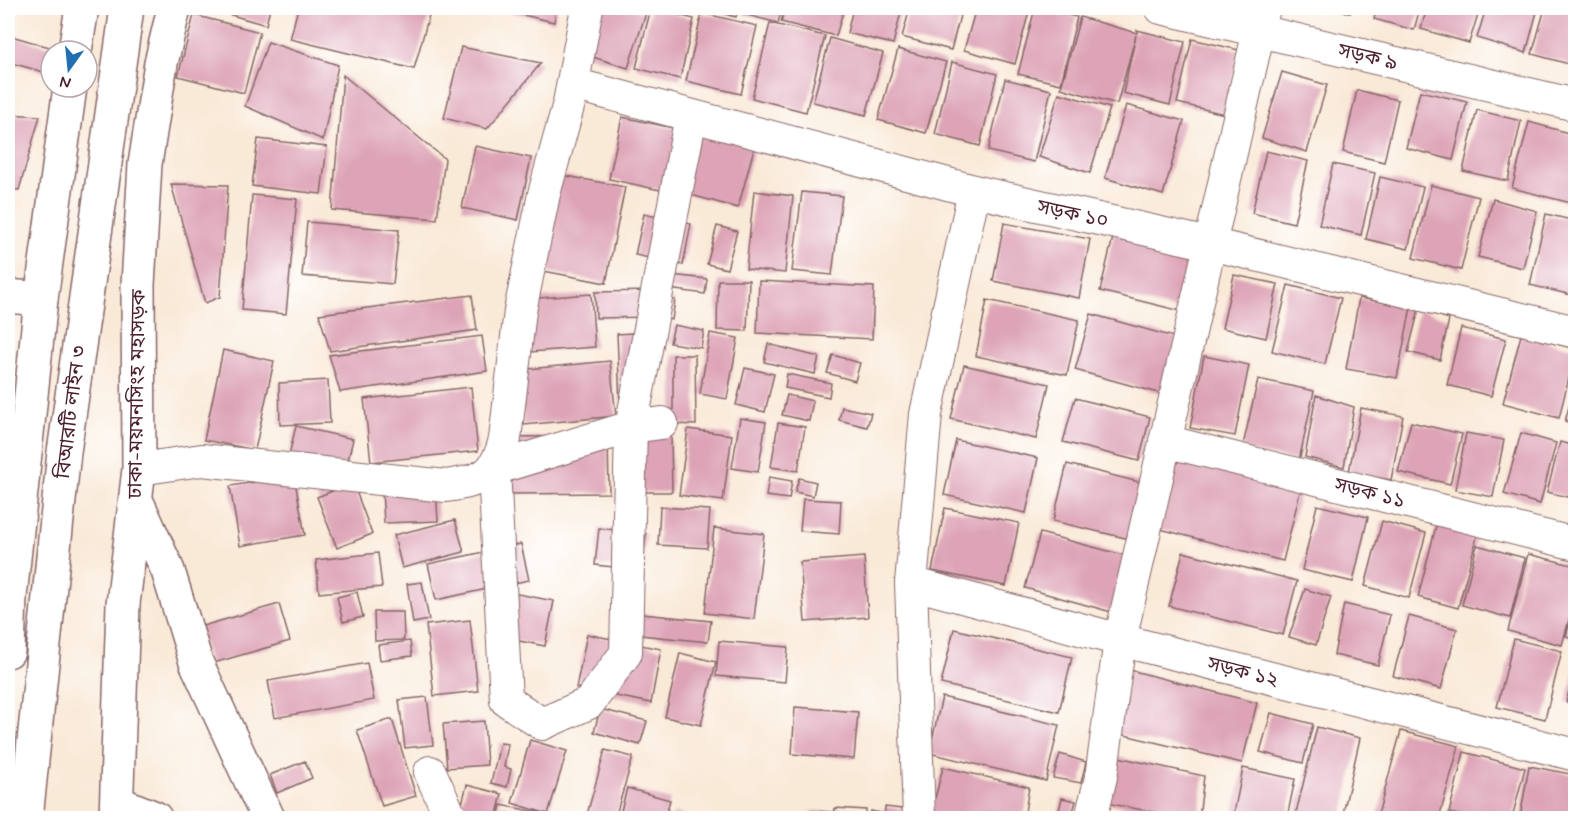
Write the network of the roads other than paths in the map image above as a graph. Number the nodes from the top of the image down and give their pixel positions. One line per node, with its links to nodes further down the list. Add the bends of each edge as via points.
1 (82, 8): 7 (main road)
2 (127, 8): 31 (main road, বিআরটি লাইন ৩, via 64,452)
3 (174, 8): 22 (main road, ঢাকা-ময়মনসিংহ মহাসড়ক, via 145,164 138,285)
4 (587, 8): 8 (street)
5 (1161, 8): 6 (street, সড়ক ৯)
6 (1262, 19): 10 (street, সড়ক ৯); 13 (street)
7 (77, 39)
8 (573, 84): 11 (street, সড়ক ১০); 21 (street, via 519,311 505,439)
9 (68, 99): 15 (main road)
10 (1575, 105)
11 (691, 116): 12 (street, সড়ক ১০); 18 (street)
12 (974, 191): 13 (street, সড়ক ১০); 25 (street, via 926,414)
13 (1210, 244): 16 (street, সড়ক ১০); 20 (street)
14 (8, 296): 15 (main road)
15 (41, 299): 19 (main road)
16 (1575, 332)
17 (662, 423): 18 (street)
18 (631, 427): 21 (street); 21 (street, via 626,653 589,703 542,724 506,700)
19 (29, 433): 23 (main road); 27 (main road, via 10,597)
20 (1165, 441): 24 (street, সড়ক ১১); 26 (street)
21 (494, 469): 22 (street, via 475,482 446,486 202,460)
22 (137, 484): 30 (main road, ঢাকা-ময়মনসিংহ মহাসড়ক, via 123,604); 33 (main road, via 196,662)
23 (8, 497)
24 (1575, 544)
25 (911, 584): 26 (street, সড়ক ১২); 35 (street)
26 (1120, 640): 28 (street, সড়ক ১২); 36 (street, via 1101,777)
27 (8, 651)
28 (1575, 755)
29 (430, 772): 34 (street)
30 (117, 811): 32 (main road)
31 (26, 819)
32 (155, 819)
33 (268, 819)
34 (451, 819)
35 (920, 819)
36 (1091, 819)

